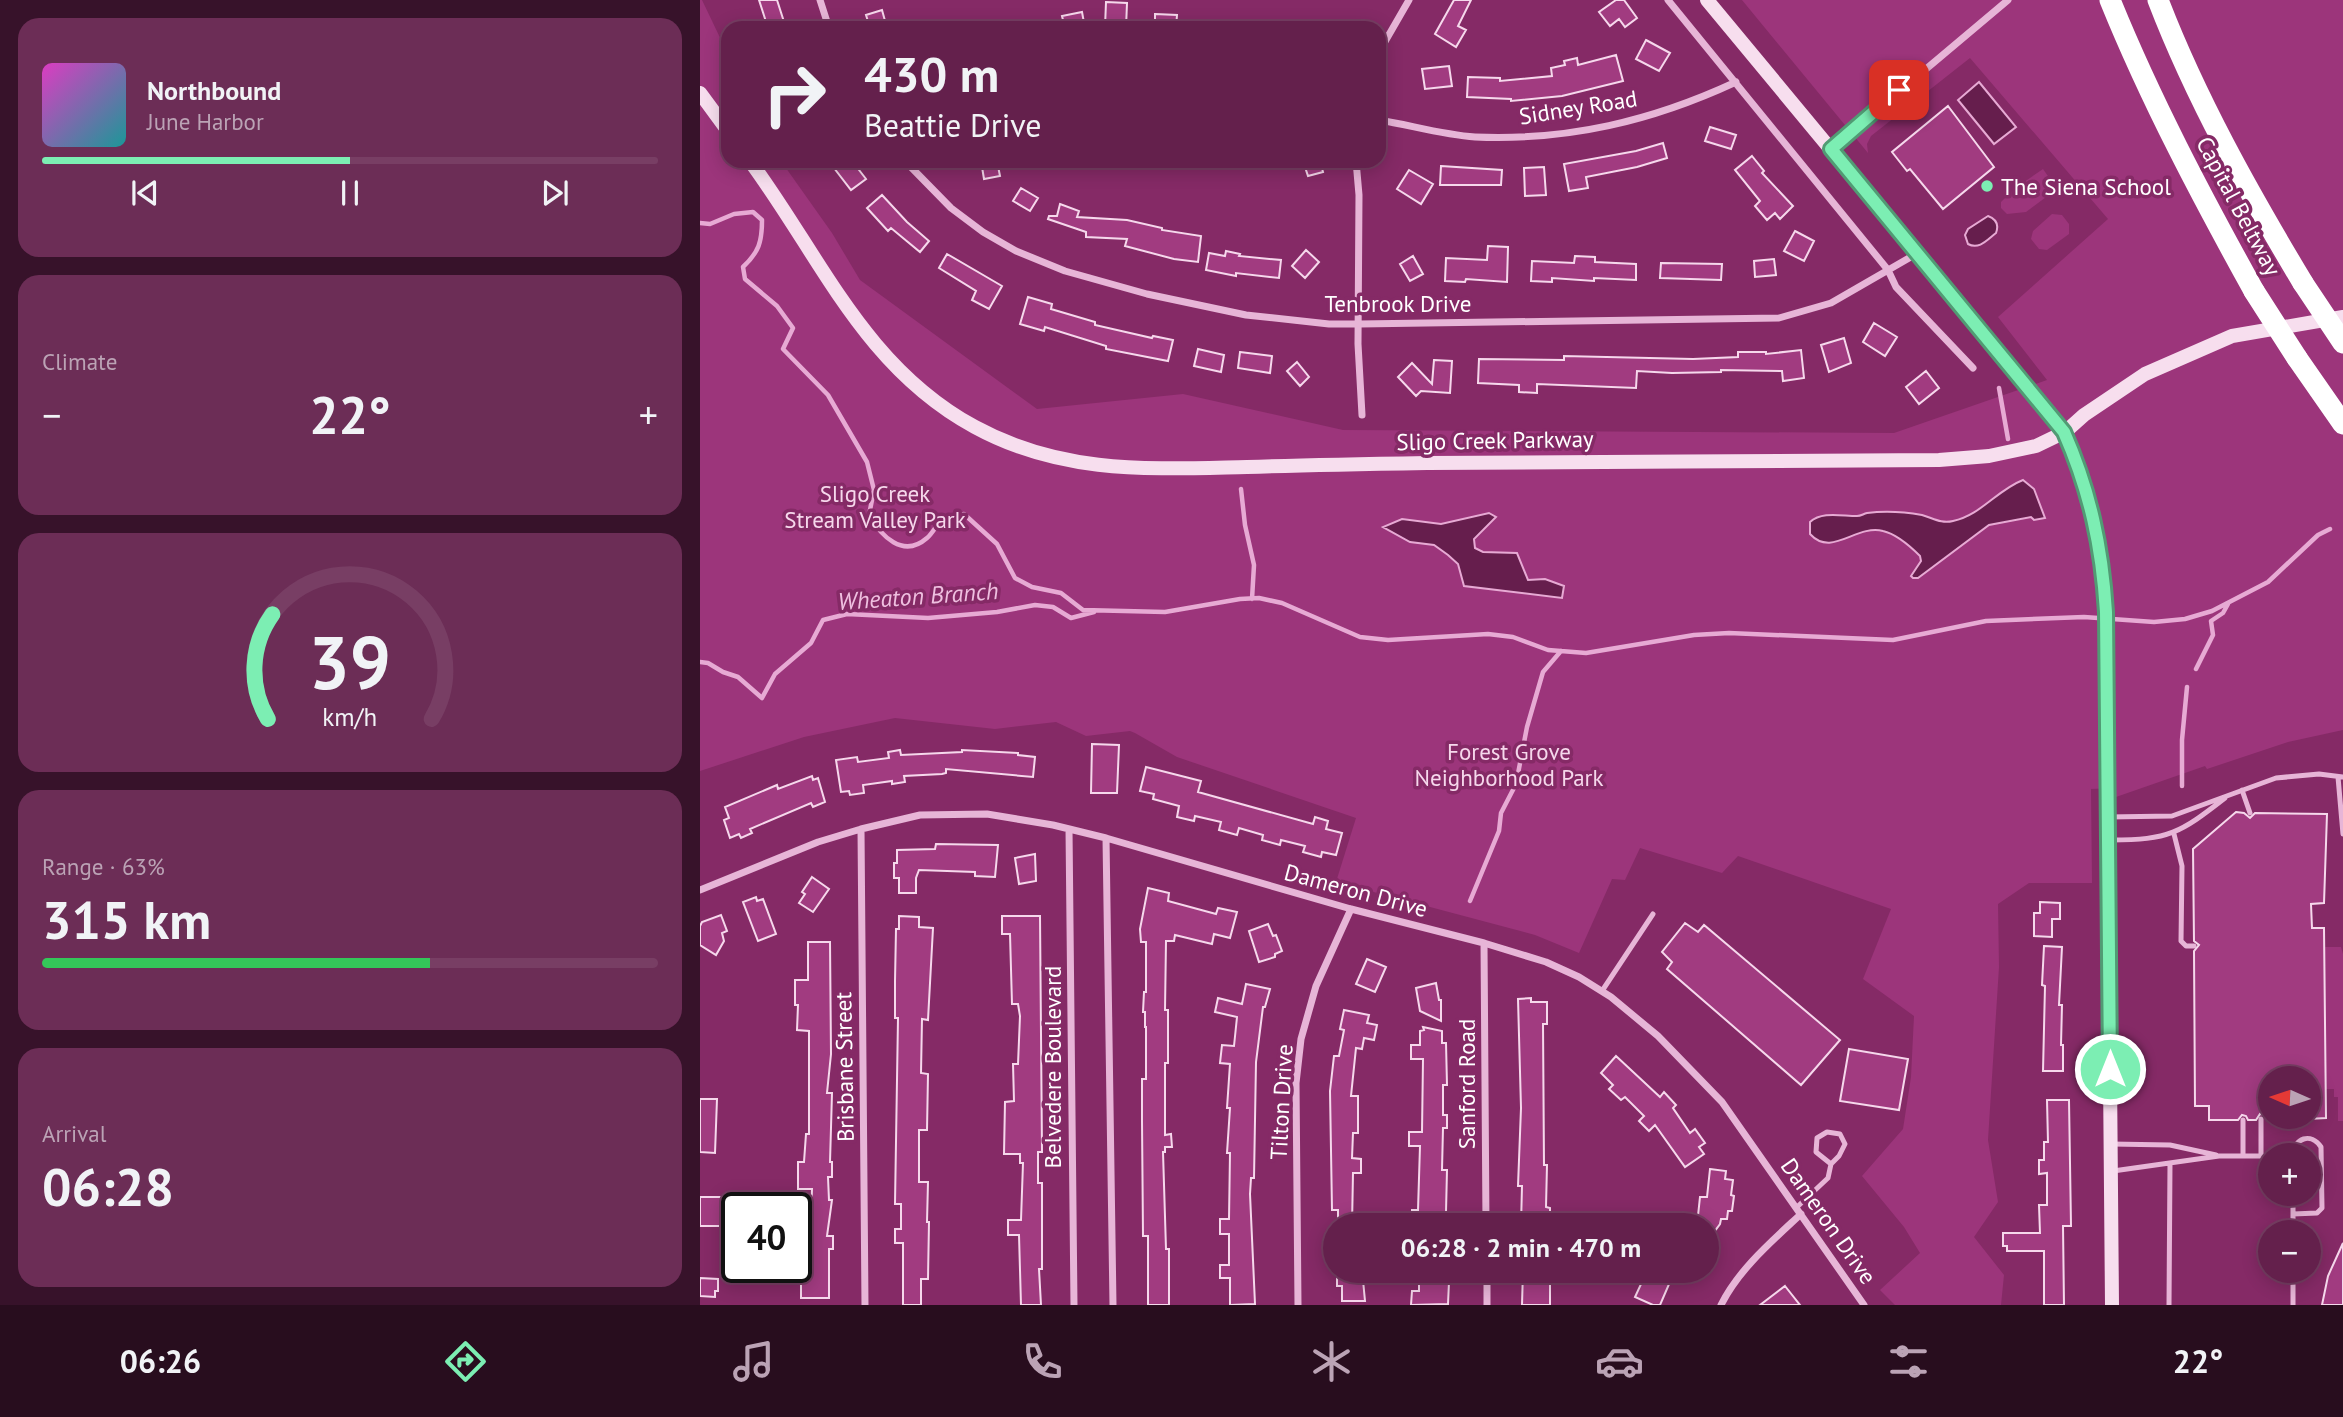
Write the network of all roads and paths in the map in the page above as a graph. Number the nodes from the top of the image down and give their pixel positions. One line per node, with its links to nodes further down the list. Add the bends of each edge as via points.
1 (820, 0): 8 (street)
2 (1409, 0): 9 (street)
3 (1668, 0): 10 (street)
4 (1707, 0): 14 (street)
5 (2007, 0): 14 (street)
6 (2110, 0): 25 (highway, Capital Beltway, bridge, via 2176,145 2254,291)
7 (2158, 0): 22 (highway, Capital Beltway, bridge, via 2255,204)
8 (827, 21)
9 (1386, 40)
10 (1736, 82): 12 (street, Sidney Road, via 1691,103 1622,124 1539,137 1472,137); 19 (street)
11 (700, 93): 13 (street)
12 (1386, 121)
13 (721, 122)
14 (1831, 149): 18 (street)
15 (755, 168): 26 (street, Sligo Creek Parkway, via 877,349 926,394 973,426 1072,463 1138,470 1939,460 2036,446)
16 (912, 168): 21 (street, Tenbrook Drive, via 951,208 984,232 1065,271 1246,315)
17 (1357, 168): 21 (street)
18 (1917, 253): 19 (street, Tenbrook Drive); 26 (street)
19 (1888, 270): 21 (street, Tenbrook Drive, via 1830,303 1779,318); 23 (street, via 1896,287)
20 (2343, 317): 26 (street, Sligo Creek Parkway, via 2232,336 2195,351 2145,374)
21 (1360, 324): 24 (street)
22 (2343, 343)
23 (1973, 368)
24 (1362, 415)
25 (2343, 424)
26 (2064, 432): 32 (street, via 2095,520 2104,574)
27 (2341, 777): 28 (lane, via 2290,776); 30 (lane)
28 (2242, 790): 29 (lane); 31 (lane)
29 (2228, 796): 32 (lane, via 2172,816); 35 (lane)
30 (2342, 811): 36 (lane)
31 (2250, 813)
32 (2108, 817): 38 (street)
33 (860, 829): 34 (street, Dameron Drive, via 920,815 987,814); 39 (street, Dameron Drive); 63 (street, Brisbane Street)
34 (1069, 829): 37 (street, Dameron Drive); 64 (street, Belvedere Boulevard)
35 (2174, 834): 38 (lane); 43 (lane, via 2182,866 2181,941)
36 (2343, 834)
37 (1106, 838): 40 (street, Dameron Drive); 65 (street)
38 (2108, 840): 46 (street)
39 (700, 890)
40 (1351, 909): 42 (street, Dameron Drive); 66 (street, Tilton Drive, via 1316,986 1301,1039 1296,1083)
41 (1653, 914): 44 (lane)
42 (1484, 943): 44 (street, Dameron Drive, via 1546,962); 58 (street, Sanford Road)
43 (2194, 946)
44 (1602, 991): 57 (street, Dameron Drive, via 1658,1036 1722,1102)
45 (2243, 1120): 51 (lane)
46 (2111, 1143): 50 (lane, via 2170,1145); 55 (street)
47 (2297, 1143): 48 (lane, via 2309,1138)
48 (2319, 1143)
49 (2321, 1147): 59 (lane, via 2322,1208 2317,1213)
50 (2219, 1156): 51 (lane); 54 (lane)
51 (2243, 1156): 52 (lane)
52 (2258, 1156)
53 (1831, 1164): 53 (lane, via 1845,1144 1839,1134 1827,1132 1817,1138 1816,1152); 57 (lane, via 1828,1178)
54 (2170, 1164): 55 (lane); 71 (lane)
55 (2111, 1171): 70 (street)
56 (2293, 1206): 59 (lane)
57 (1799, 1211): 68 (street, via 1727,1292); 69 (street, Dameron Drive)
58 (1486, 1213)
59 (2293, 1214): 60 (lane)
60 (2293, 1220)
61 (1487, 1283): 67 (street)
62 (2293, 1283): 72 (lane)
63 (865, 1305)
64 (1074, 1305)
65 (1113, 1305)
66 (1298, 1305)
67 (1487, 1305)
68 (1721, 1305)
69 (1864, 1305)
70 (2112, 1305)
71 (2169, 1305)
72 (2293, 1305)

